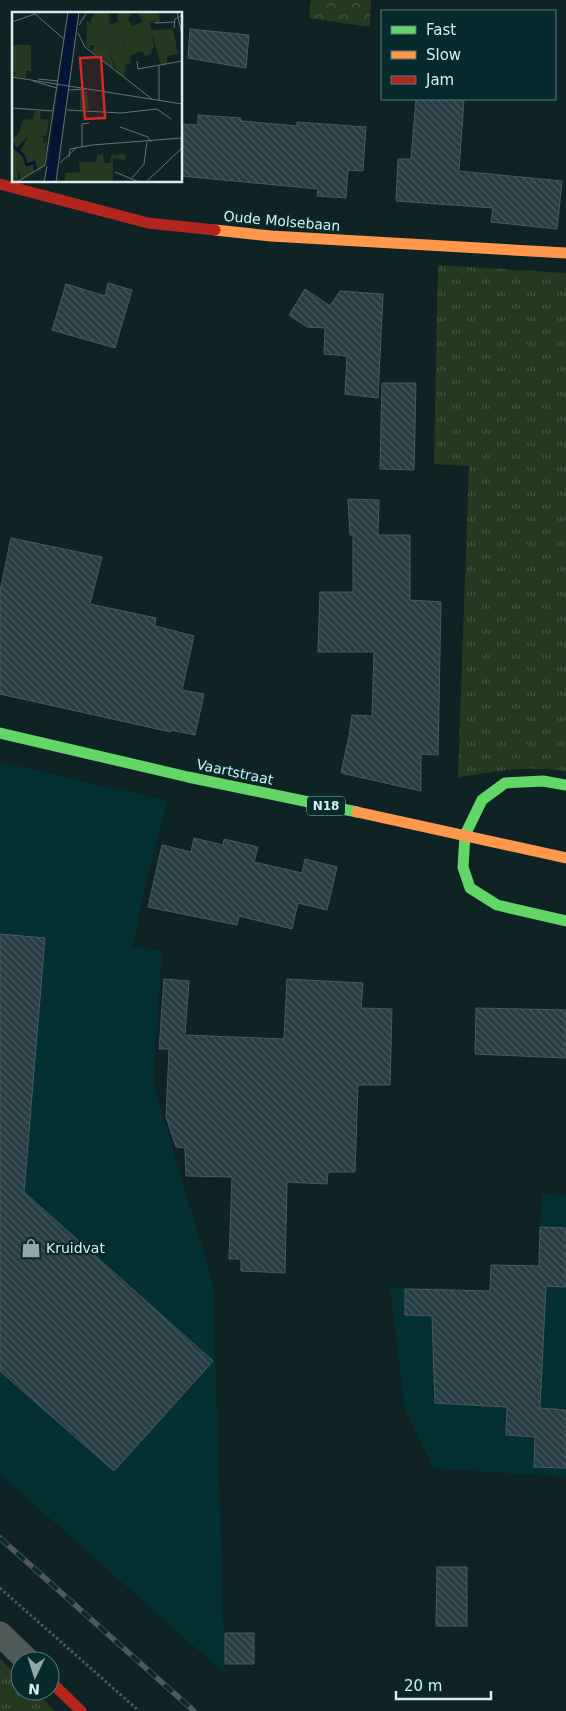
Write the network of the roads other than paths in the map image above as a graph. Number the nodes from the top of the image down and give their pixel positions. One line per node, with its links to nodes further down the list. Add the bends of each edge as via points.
1 (0, 184): 2 (street, Oude Molsebaan, via 148,223 271,236)
2 (566, 253)
3 (0, 734): 5 (street, Vaartstraat / N18)
4 (566, 785): 5 (street, via 543,781 505,783 482,800)
5 (465, 835): 6 (street, Vaartstraat / N18); 7 (street, via 463,868 470,888 497,905)
6 (566, 858)
7 (566, 922)
8 (0, 1634): 9 (street)
9 (18, 1651)
10 (60, 1691): 11 (street)
11 (81, 1711)

